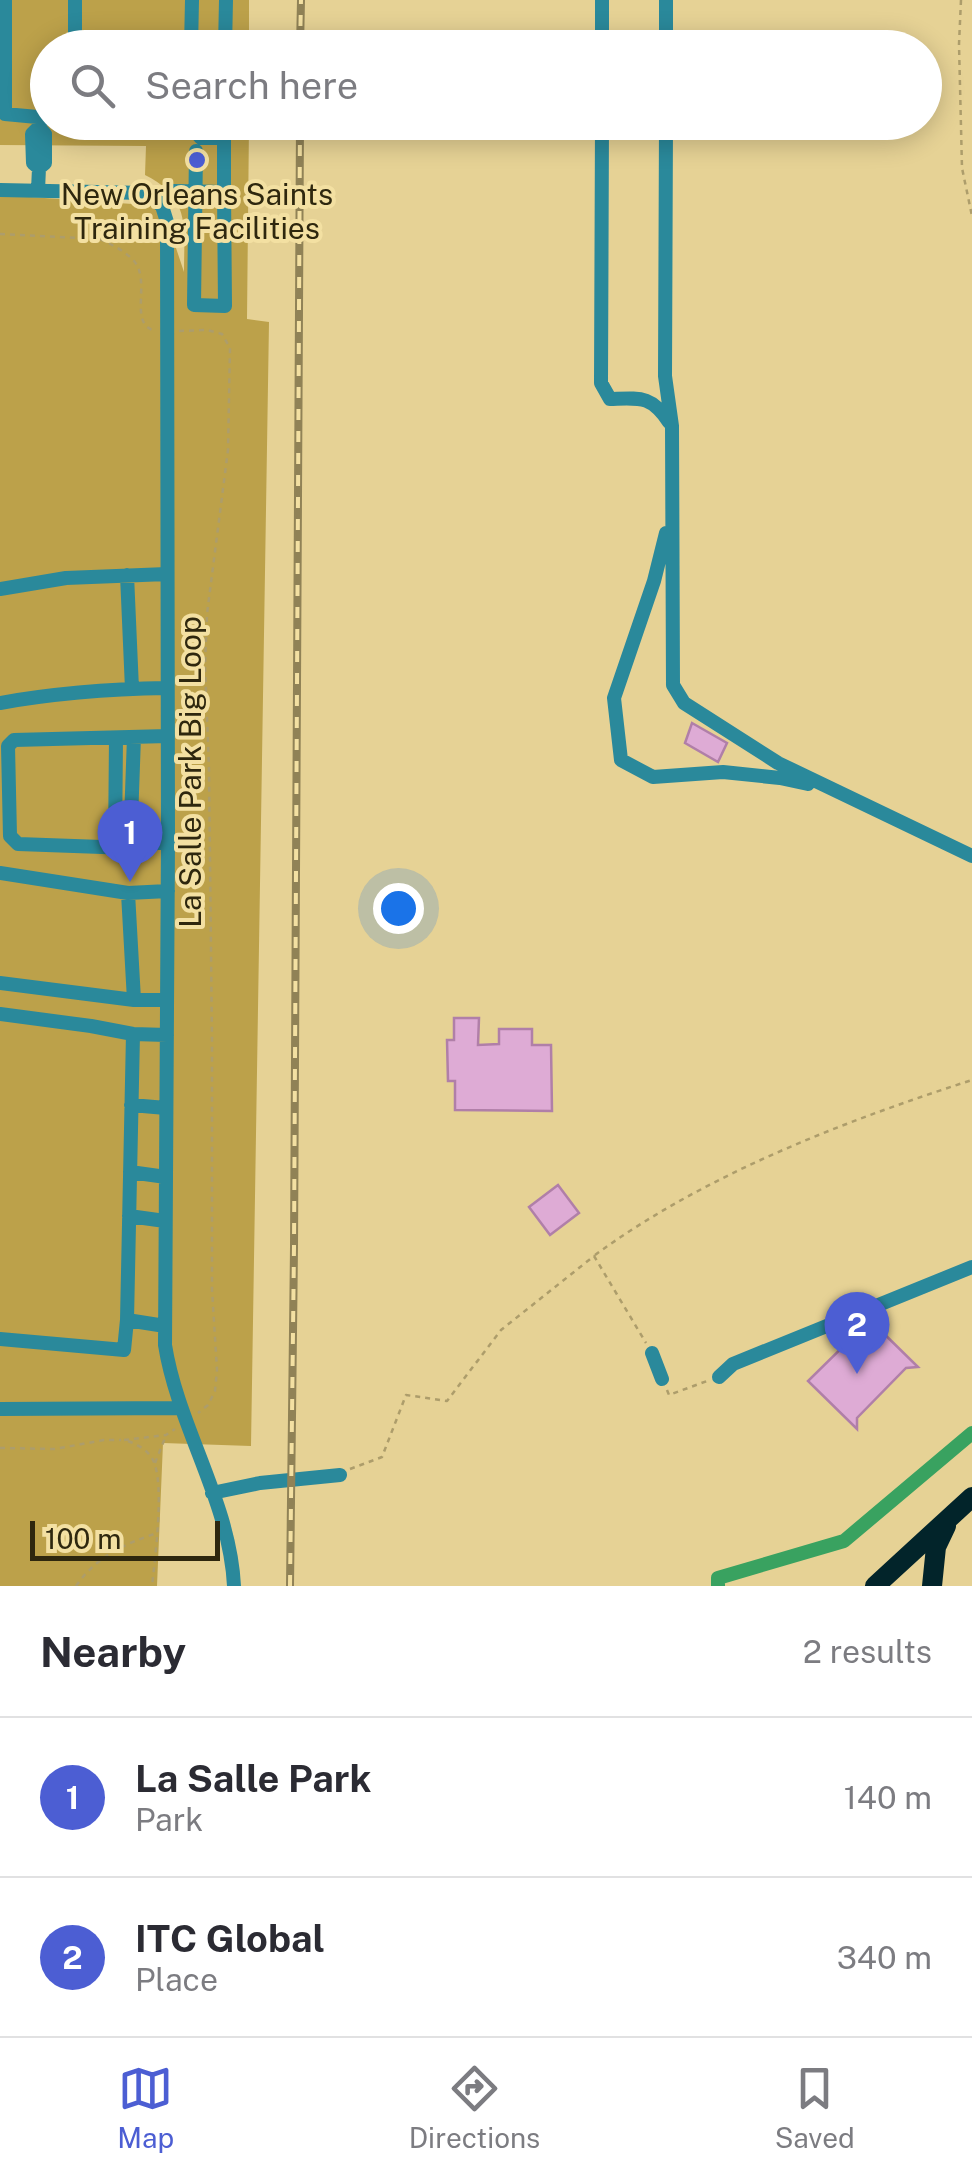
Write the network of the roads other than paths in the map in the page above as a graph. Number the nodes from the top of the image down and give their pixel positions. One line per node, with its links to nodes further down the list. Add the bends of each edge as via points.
1 (4, 0): 12 (street, via 4,114)
2 (76, 0): 7 (street)
3 (192, 0): 8 (street)
4 (226, 0): 9 (street)
5 (602, 0): 10 (street)
6 (666, 0): 11 (street)
7 (76, 30)
8 (191, 30)
9 (225, 30)
10 (602, 30)
11 (666, 30)
12 (30, 119)
13 (45, 140): 19 (street)
14 (224, 140): 21 (street)
15 (602, 140): 23 (street, via 601,382 610,399 642,398)
16 (666, 140): 23 (street, via 665,376)
17 (196, 150): 20 (street)
18 (0, 190): 19 (street)
19 (38, 190): 22 (street, via 146,193)
20 (195, 191): 21 (street); 21 (street, via 194,305 225,306); 22 (street, via 173,192)
21 (224, 192)
22 (162, 206): 25 (street)
23 (672, 426): 24 (street)
24 (672, 513): 36 (street, via 674,685 684,703); 36 (street, via 614,698 621,760 653,777 723,772)
25 (166, 574): 26 (street); 28 (street)
26 (127, 575): 27 (street); 29 (street)
27 (0, 589)
28 (168, 688): 29 (street); 31 (street)
29 (132, 689): 30 (street)
30 (0, 703)
31 (168, 736): 33 (street); 38 (street)
32 (116, 738): 33 (street); 34 (street); 39 (street, via 14,740 8,746 10,836 18,844)
33 (134, 738): 35 (street)
34 (116, 772): 35 (street); 37 (street)
35 (132, 772): 37 (street)
36 (833, 789): 40 (street)
37 (123, 807): 39 (street)
38 (168, 842): 39 (street); 42 (street)
39 (122, 848)
40 (972, 856)
41 (0, 873): 43 (street)
42 (168, 892): 43 (street); 46 (street)
43 (128, 893): 45 (street)
44 (0, 983): 45 (street)
45 (134, 1000): 46 (street)
46 (167, 1000): 49 (street)
47 (0, 1014): 48 (street)
48 (133, 1034): 49 (street); 50 (street)
49 (167, 1036): 51 (street)
50 (132, 1105): 51 (street); 52 (street)
51 (166, 1108): 53 (street)
52 (130, 1172): 53 (street); 54 (street)
53 (166, 1176): 55 (street)
54 (129, 1216): 55 (street); 57 (street)
55 (166, 1221): 58 (street)
56 (972, 1267): 61 (street, via 732,1364)
57 (127, 1320): 58 (street); 59 (street, via 124,1350)
58 (165, 1326): 64 (street)
59 (0, 1339)
60 (652, 1353): 62 (street)
61 (719, 1377)
62 (662, 1379)
63 (0, 1408): 64 (street)
64 (182, 1415): 66 (street)
65 (340, 1474): 66 (street)
66 (212, 1493): 69 (street)
67 (972, 1497): 68 (highway)
68 (949, 1520): 70 (highway); 71 (highway, via 936,1547)
69 (234, 1586)
70 (875, 1586)
71 (932, 1586)

